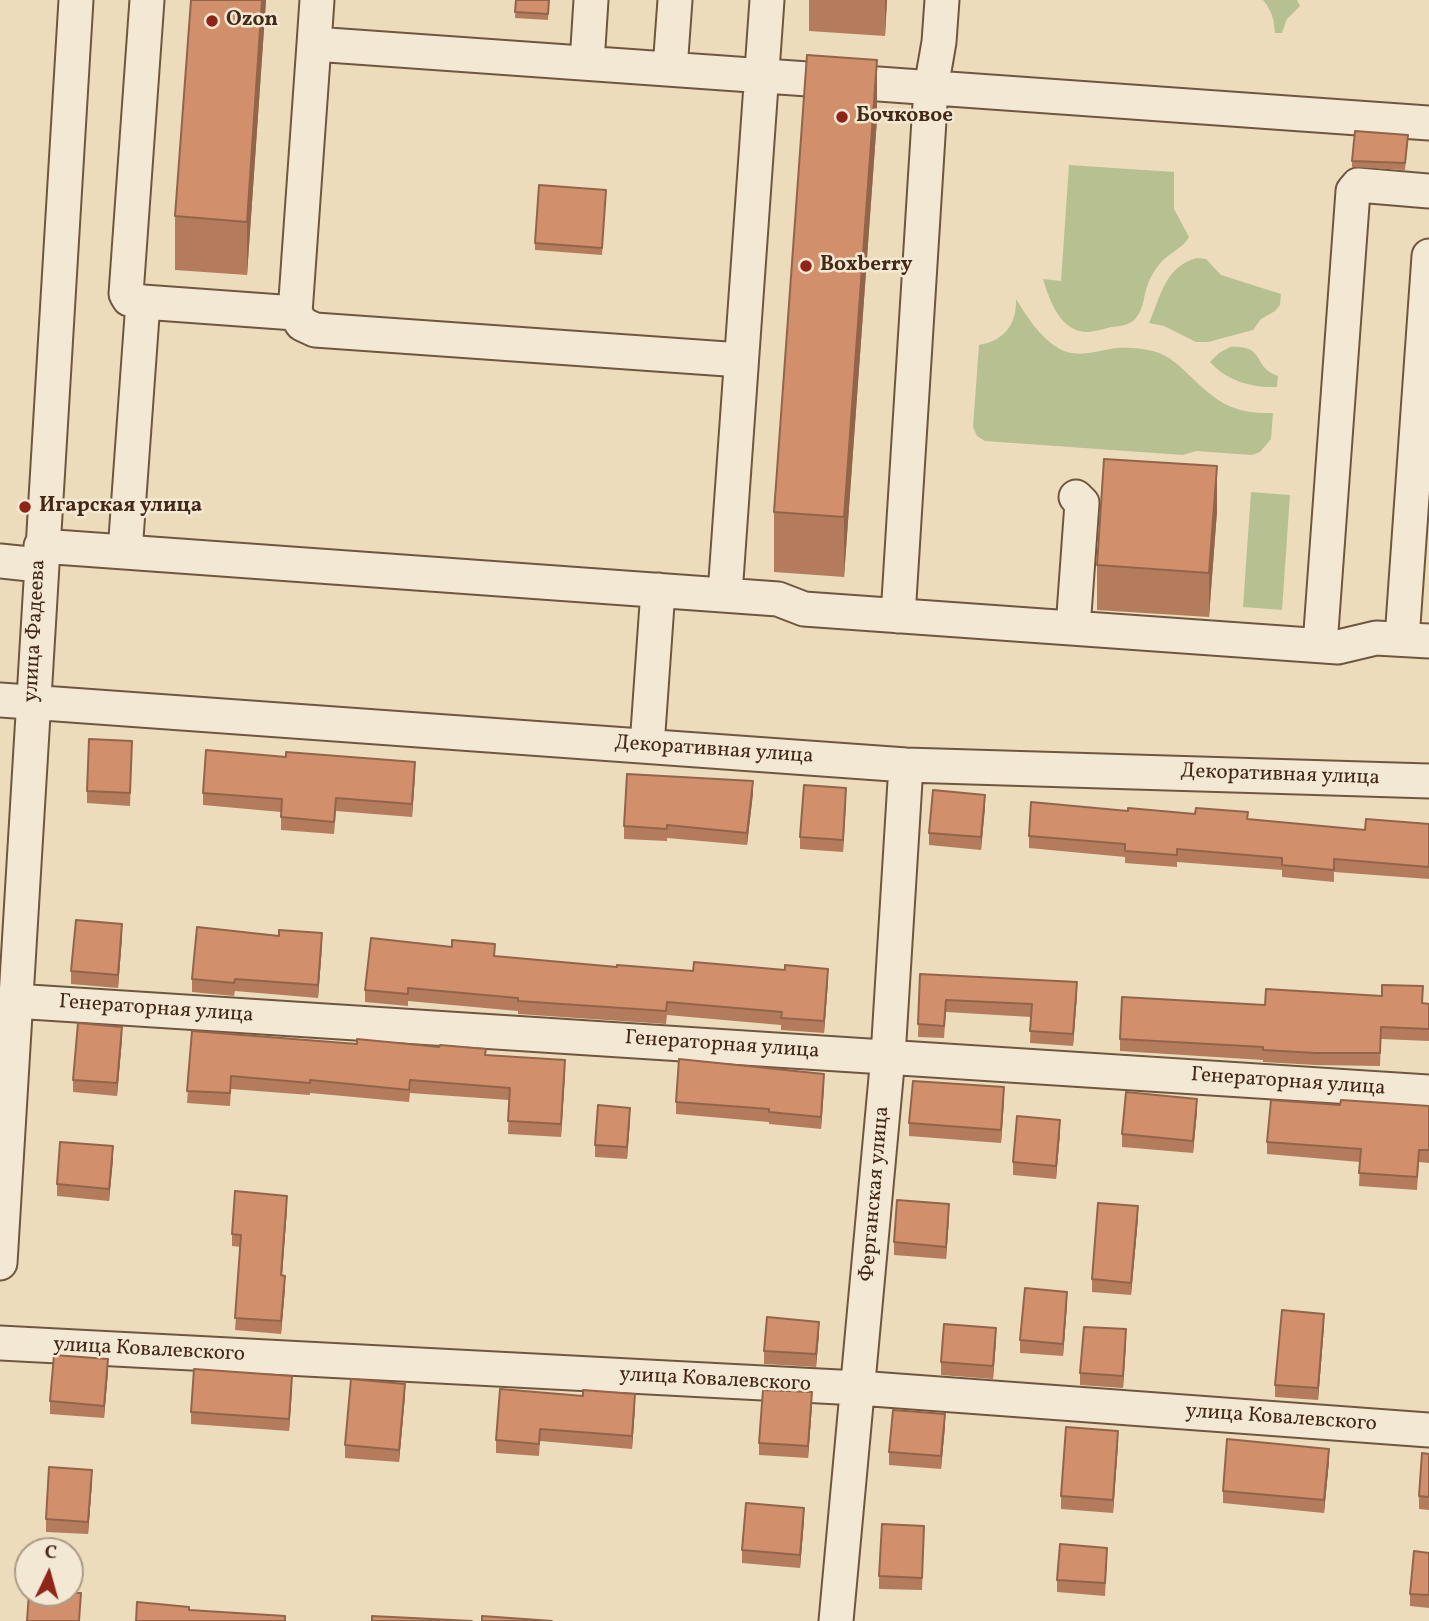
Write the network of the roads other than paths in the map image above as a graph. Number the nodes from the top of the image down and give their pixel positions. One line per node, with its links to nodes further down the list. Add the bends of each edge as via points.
1 (76, 0): 21 (street, улица Фадеева)
2 (147, 0): 16 (street, via 126,294)
3 (317, 0): 8 (street)
4 (591, 0): 9 (street)
5 (675, 0): 10 (street)
6 (767, 0): 11 (street)
7 (942, 0): 12 (street)
8 (314, 44): 9 (street); 17 (street)
9 (587, 63): 10 (street)
10 (670, 69): 11 (street)
11 (762, 76): 12 (street); 18 (street)
12 (931, 88): 13 (street); 25 (street)
13 (1429, 123)
14 (1429, 191): 28 (street, via 1358,186 1353,191)
15 (1429, 256): 27 (street)
16 (144, 302): 17 (street); 20 (street)
17 (295, 313): 18 (street, via 302,324 316,330)
18 (741, 360): 24 (street)
19 (1076, 497): 26 (street, via 1082,502)
20 (125, 552): 21 (street); 23 (street)
21 (40, 555): 22 (street); 30 (street, улица Фадеева)
22 (0, 561)
23 (658, 590): 24 (street); 31 (street)
24 (725, 594): 25 (street, via 778,598 804,609)
25 (898, 616): 26 (street)
26 (1073, 628): 28 (street)
27 (1415, 640): 28 (street, via 1376,638 1347,646)
28 (1320, 645)
29 (0, 700): 30 (street, Декоративная улица)
30 (33, 702): 31 (street, Декоративная улица); 34 (street, улица Фадеева)
31 (647, 746): 32 (street, Декоративная улица)
32 (906, 765): 33 (street, Декоративная улица); 35 (street, Ферганская улица)
33 (1429, 781)
34 (15, 1000): 35 (street, Генераторная улица); 37 (street, улица Фадеева)
35 (888, 1056): 36 (street, Генераторная улица); 39 (street, Ферганская улица)
36 (1429, 1092)
37 (0, 1263)
38 (0, 1343): 39 (street, улица Ковалевского)
39 (858, 1388): 40 (street, улица Ковалевского); 41 (street, Ферганская улица)
40 (1429, 1430)
41 (836, 1621)

